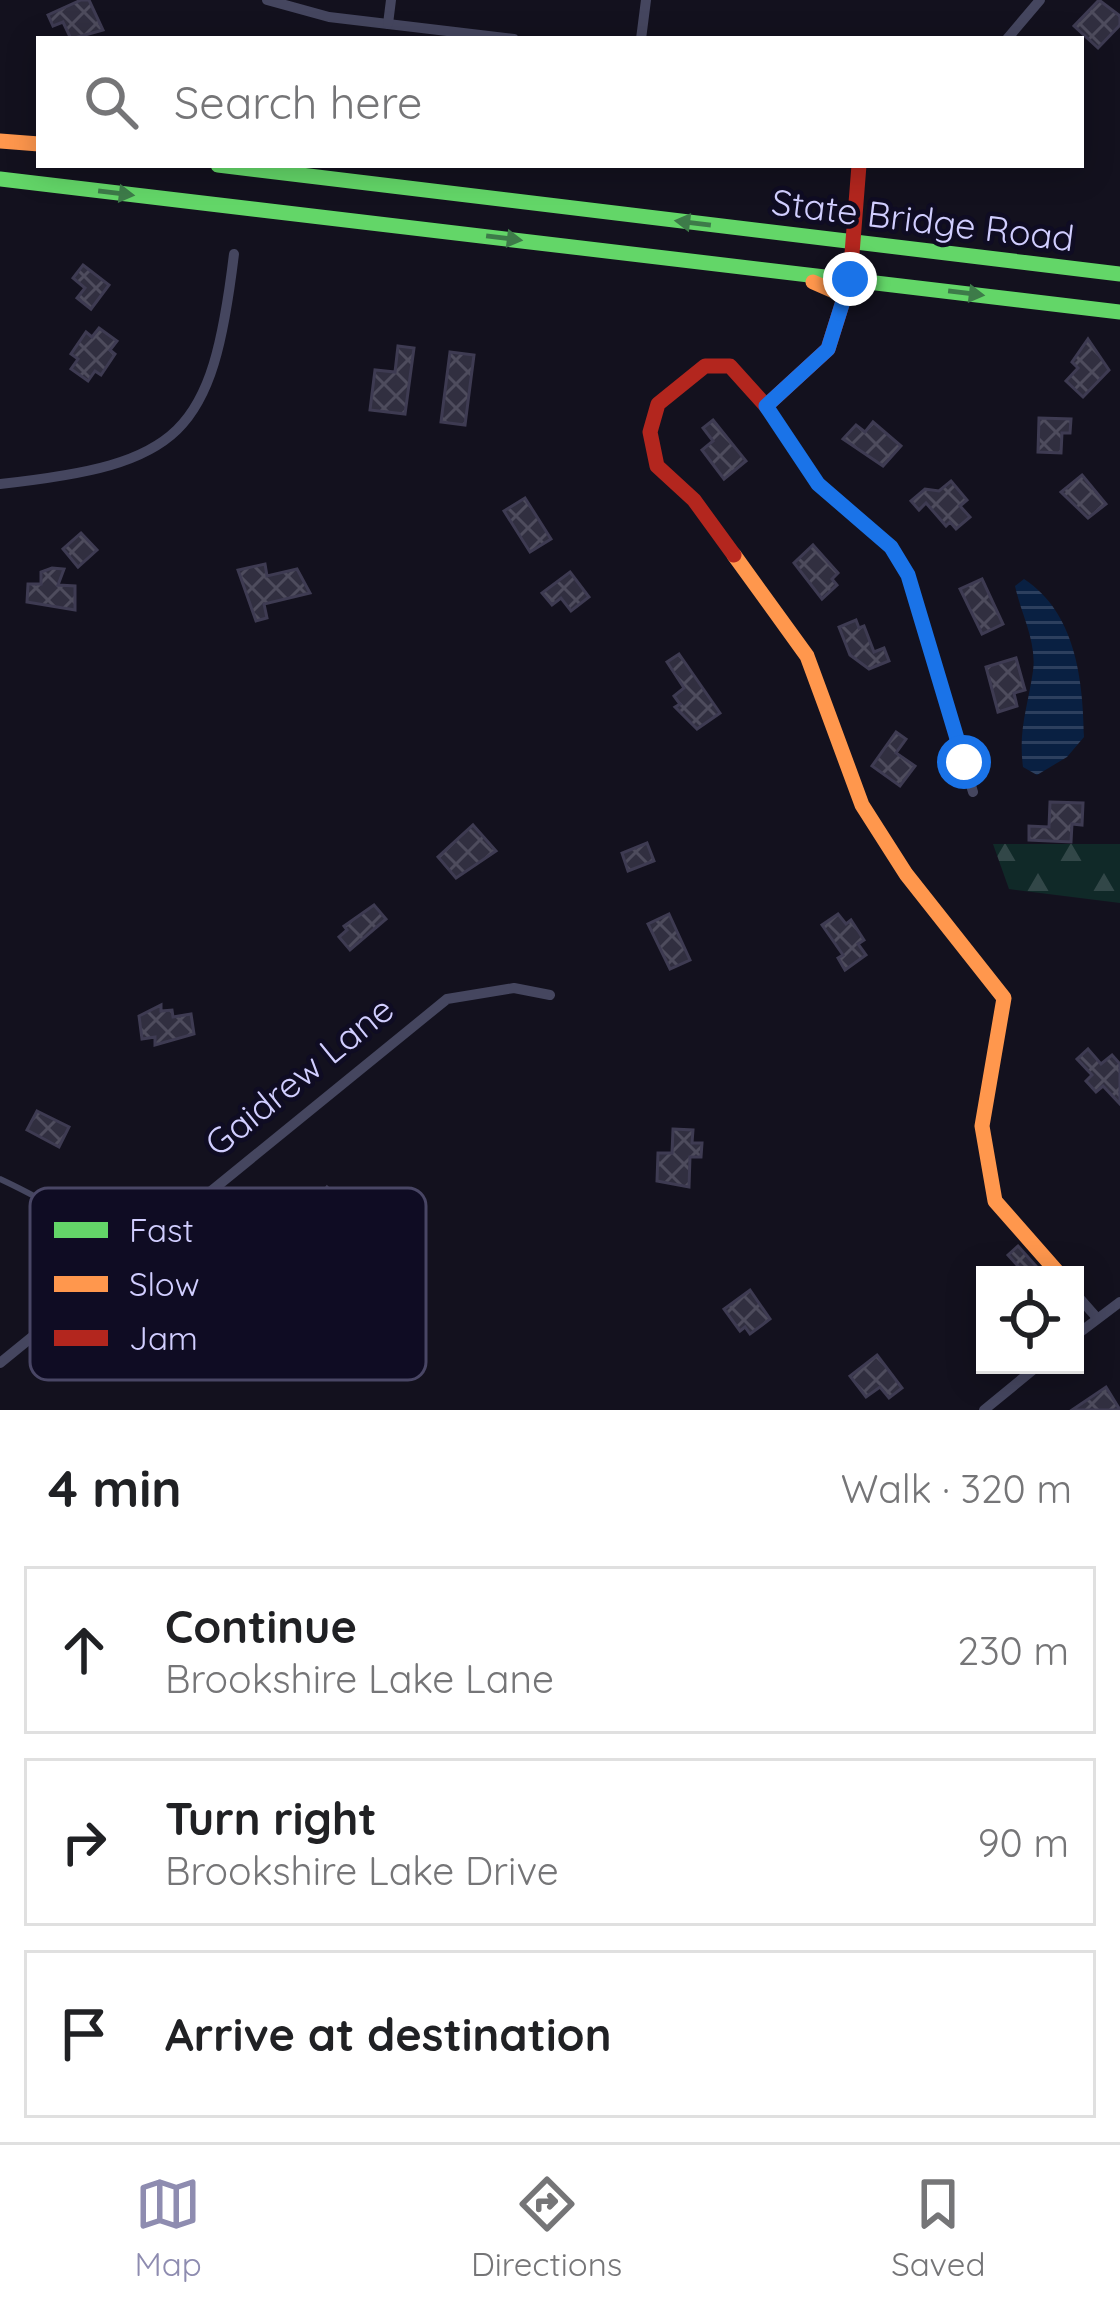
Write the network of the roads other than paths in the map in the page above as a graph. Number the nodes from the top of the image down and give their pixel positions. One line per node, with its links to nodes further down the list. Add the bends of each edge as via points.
1 (267, 0): 5 (street)
2 (391, 0): 5 (street)
3 (646, 0): 7 (street)
4 (1040, 0): 8 (street)
5 (388, 24): 6 (street)
6 (489, 36)
7 (641, 36)
8 (1009, 36)
9 (0, 141): 10 (main road)
10 (36, 144)
11 (243, 168): 14 (main road, State Bridge Road, one-way to 11)
12 (860, 168): 14 (main road)
13 (0, 179): 17 (main road, State Bridge Road, one-way to 17, via 730,265)
14 (850, 242): 16 (main road, State Bridge Road); 17 (main road)
15 (234, 254): 20 (street, via 219,360 181,425 105,470)
16 (1120, 274)
17 (847, 287): 18 (main road, State Bridge Road, one-way to 18); 19 (main road, via 828,349)
18 (1120, 312)
19 (766, 406): 21 (street, via 818,484 891,547 908,575); 26 (main road, via 730,366 705,366 658,404 650,432 656,465 694,500 807,656 862,805 1004,998 982,1126 995,1201)
20 (0, 484)
21 (973, 792)
22 (550, 995): 24 (street, Gaidrew Lane, via 514,988 447,999)
23 (0, 1179): 25 (lane)
24 (211, 1188)
25 (30, 1191)
26 (1052, 1266)
27 (1120, 1302): 29 (street)
28 (1084, 1303): 29 (street)
29 (1097, 1318): 30 (street)
30 (1084, 1329)
31 (30, 1338): 32 (street, Gaidrew Lane)
32 (0, 1363)
33 (1028, 1374): 34 (street)
34 (984, 1410)

